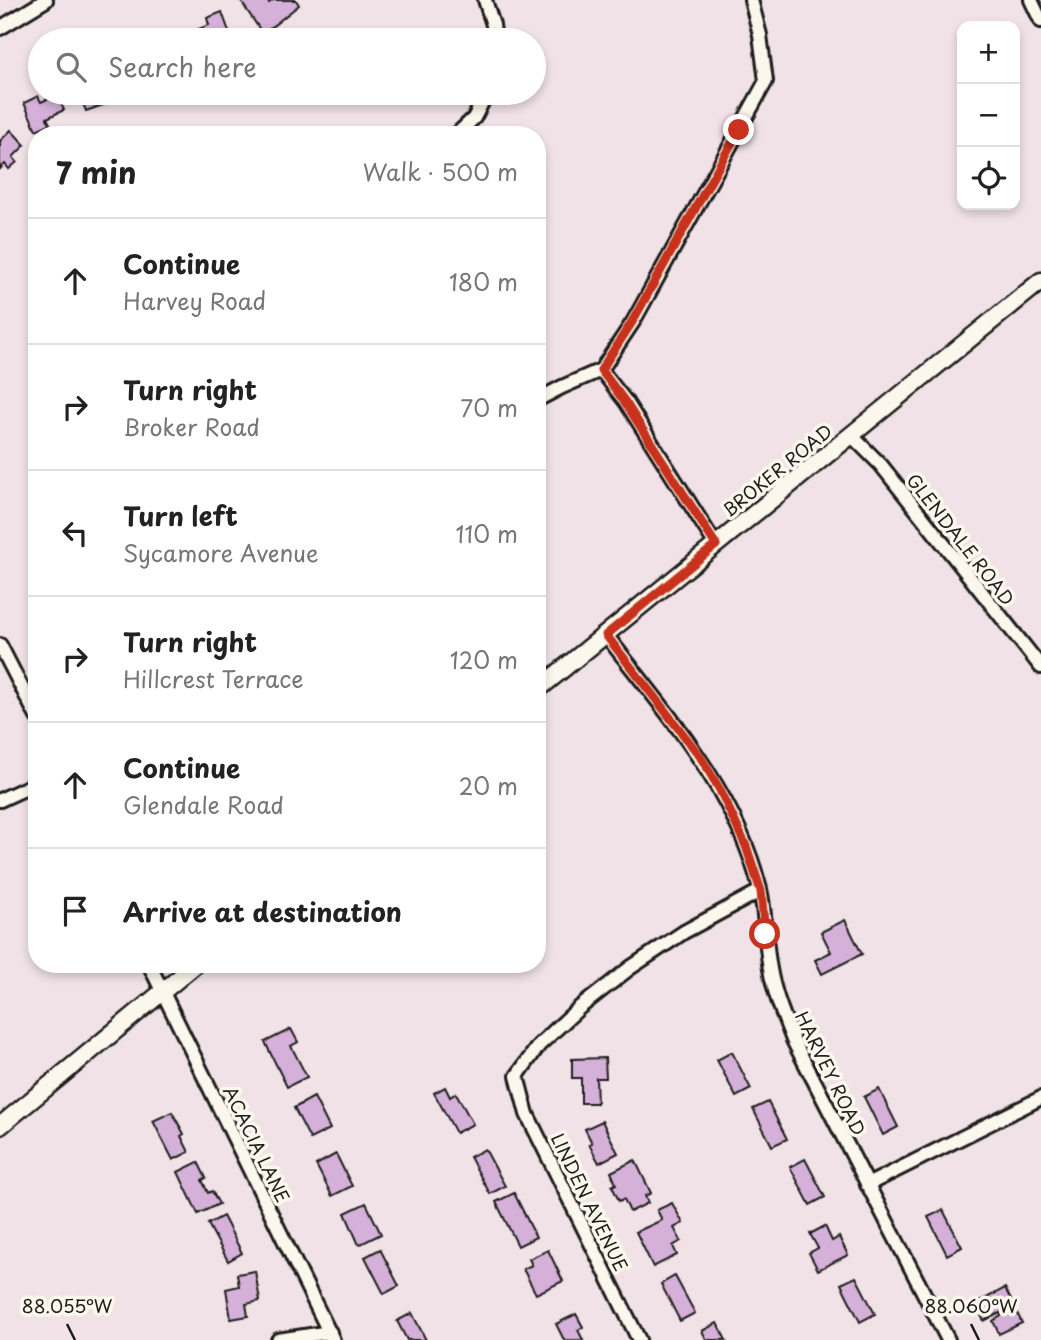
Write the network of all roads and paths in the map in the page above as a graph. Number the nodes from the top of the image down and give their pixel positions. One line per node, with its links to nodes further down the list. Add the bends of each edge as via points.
1 (46, 0): 6 (street)
2 (485, 0): 7 (street)
3 (751, 0): 11 (street, via 765,80)
4 (1031, 0): 5 (street)
5 (1041, 21)
6 (0, 27)
7 (493, 28)
8 (480, 105): 9 (street)
9 (466, 126)
10 (1041, 281): 13 (street, BROKER ROAD)
11 (601, 370): 12 (street); 14 (street)
12 (546, 395)
13 (851, 435): 14 (street, BROKER ROAD); 17 (street, GLENDALE ROAD, via 881,465)
14 (716, 545): 15 (street, BROKER ROAD)
15 (606, 635): 18 (street, BROKER ROAD); 22 (street, HARVEY ROAD, via 700,756 732,814)
16 (0, 645): 19 (street)
17 (1041, 667)
18 (546, 683)
19 (28, 699)
20 (28, 787): 21 (street)
21 (0, 800)
22 (761, 891): 28 (street, HARVEY ROAD, via 770,971 781,1011); 31 (street, LINDEN AVENUE, via 629,968 539,1045 517,1076 527,1114)
23 (154, 973): 25 (street, ACACIA LANE)
24 (185, 973): 25 (street)
25 (163, 992): 27 (street); 29 (street, ACACIA LANE)
26 (1041, 1098): 28 (street)
27 (0, 1126)
28 (867, 1185): 32 (street, HARVEY ROAD)
29 (331, 1336): 30 (street)
30 (278, 1340)
31 (639, 1340)
32 (948, 1340)

